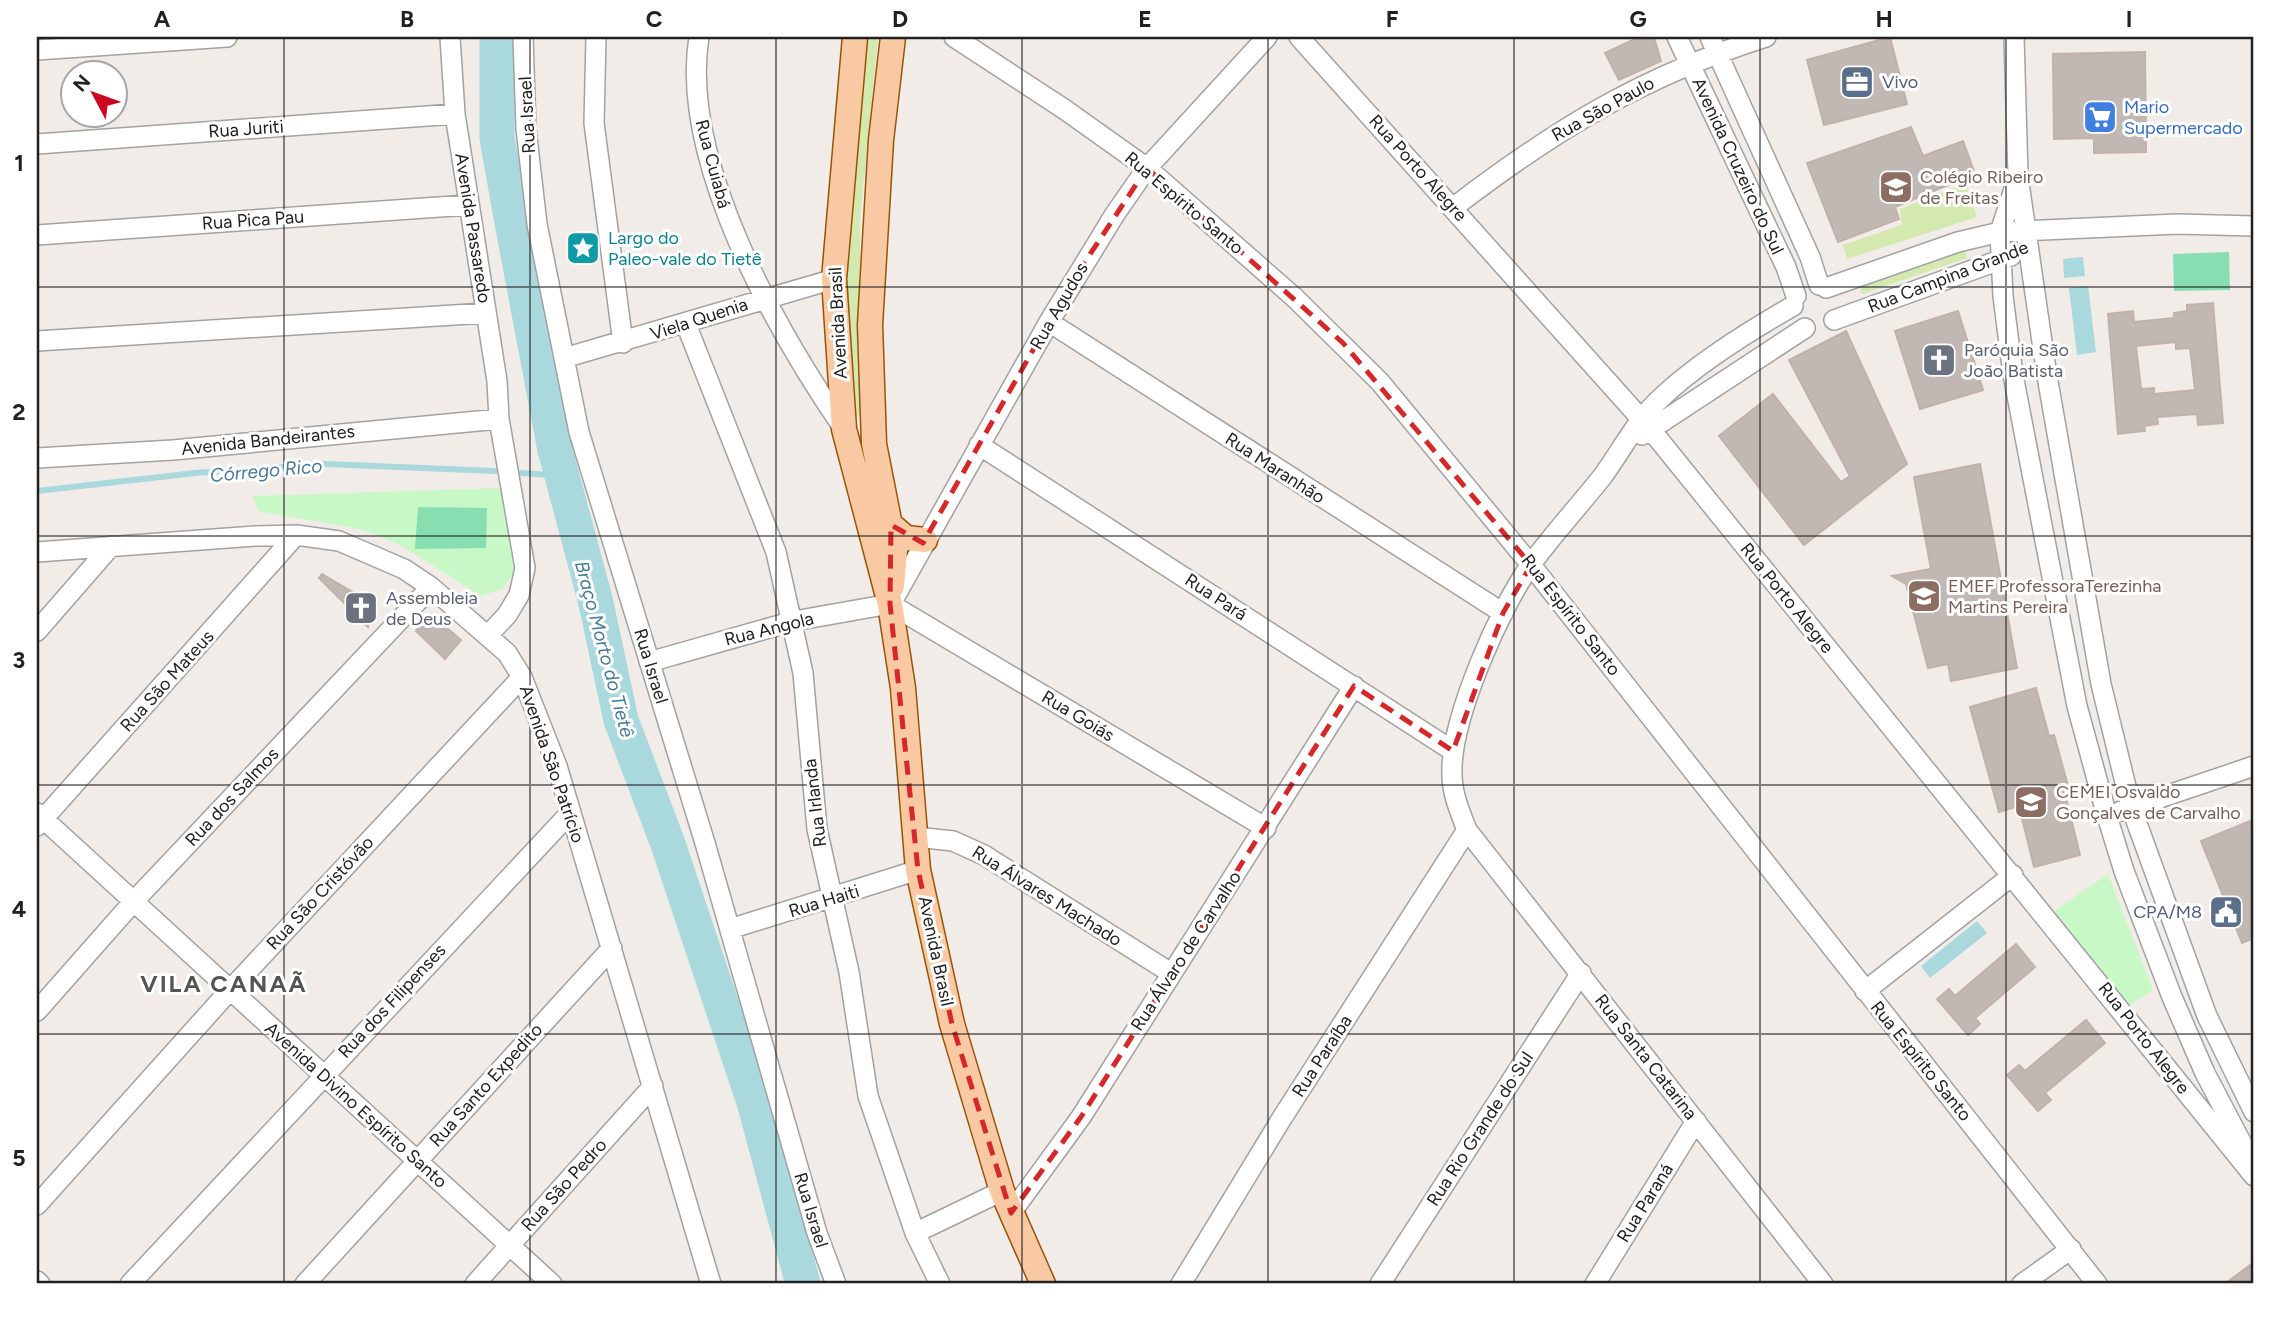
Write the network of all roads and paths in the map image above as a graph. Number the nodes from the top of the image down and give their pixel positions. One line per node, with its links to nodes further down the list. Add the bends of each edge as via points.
1 (227, 37): 15 (street)
2 (450, 37): 17 (street, Avenida Passaredo)
3 (523, 37): 39 (street, Rua Israel, via 526,129 537,224)
4 (596, 37): 38 (street, via 594,123)
5 (699, 37): 30 (street, Rua Cuiabá, via 697,89 705,145 725,212)
6 (855, 37): 28 (main road, Avenida Brasil)
7 (893, 37): 45 (main road, Avenida Brasil, via 881,141 870,325 874,444)
8 (954, 37): 19 (street, Rua Espírito Santo)
9 (1267, 37): 19 (street, Rua Agudos)
10 (1299, 37): 22 (street, Rua Porto Alegre)
11 (1677, 37): 16 (street, Avenida Cruzeiro do Sul)
12 (1766, 37): 14 (street, Rua São Paulo)
13 (2014, 37): 20 (street)
14 (1714, 44): 16 (street, Rua São Paulo); 29 (street, Avenida Cruzeiro do Sul)
15 (37, 50)
16 (1689, 64): 22 (street, Rua São Paulo, via 1585,116); 31 (street, Avenida Cruzeiro do Sul, via 1786,267)
17 (455, 114): 18 (street, Rua Juriti); 21 (street, Avenida Passaredo)
18 (37, 144)
19 (1147, 169): 34 (street, Rua Agudos); 50 (street, Rua Espírito Santo, via 1343,343)
20 (2018, 176): 24 (street); 26 (street)
21 (468, 205): 25 (street, Rua Pica Pau); 32 (street, Avenida Passaredo)
22 (1454, 207): 41 (street, Rua Porto Alegre)
23 (2254, 226): 26 (street, Rua Campina Grande, via 2058,229)
24 (2000, 232): 26 (street, Rua Campina Grande); 27 (street); 29 (street, Rua Campina Grande)
25 (37, 235)
26 (2029, 239): 27 (street, Rua Campina Grande); 62 (street, via 2077,556)
27 (2002, 259): 33 (street, Rua Campina Grande); 64 (street, via 2013,375 2077,706)
28 (834, 279): 30 (street, Viela Quenia); 42 (main road, Avenida Brasil)
29 (1823, 287): 31 (street, via 1806,287); 33 (street, via 1838,306)
30 (767, 297): 35 (street, Viela Quenia); 42 (street, Rua Cuiabá, via 805,370)
31 (1794, 301): 36 (street, via 1796,319); 41 (street, via 1663,396)
32 (486, 313): 37 (street); 40 (street, Avenida Passaredo, via 498,381)
33 (1834, 320): 36 (street, via 1824,328)
34 (1049, 322): 43 (street, Rua Agudos); 53 (street, Rua Maranhão)
35 (686, 324): 38 (street, Viela Quenia); 54 (street, Rua Irlanda, via 776,552)
36 (1805, 328): 41 (street)
37 (37, 341)
38 (623, 343): 39 (street, Viela Quenia)
39 (564, 358): 57 (street, Rua Israel, via 579,432)
40 (499, 419): 44 (street, Avenida Bandeirantes); 56 (street, Avenida Passaredo, via 525,568 519,595)
41 (1646, 425): 50 (street); 70 (street, Rua Porto Alegre)
42 (844, 429): 52 (main road, Avenida Brasil)
43 (979, 445): 47 (street, Rua Agudos); 59 (street, Rua Pará)
44 (37, 458)
45 (891, 525): 47 (main road, via 906,538); 52 (main road, Avenida Brasil, via 895,551)
46 (296, 535): 48 (street, Avenida São Patrício); 51 (street, Avenida São Patrício, via 338,541 404,569); 65 (street, Rua São Mateus)
47 (925, 540): 52 (street, Rua Agudos)
48 (111, 546): 49 (street, Avenida São Patrício); 55 (street)
49 (37, 552)
50 (1531, 565): 53 (street); 78 (street, Rua Espírito Santo)
51 (432, 587): 56 (street, Avenida São Patrício); 72 (street, Rua dos Salmos)
52 (891, 604): 54 (street, Rua Angola); 66 (street, Rua Goiás); 68 (main road, Avenida Brasil)
53 (1503, 613): 60 (street)
54 (794, 621): 57 (street, Rua Angola); 71 (street, Rua Irlanda, via 817,829)
55 (37, 631)
56 (489, 634): 58 (street, Avenida São Patrício)
57 (649, 662): 73 (street, Rua Israel)
58 (522, 677): 63 (street, Avenida São Patrício); 77 (street, Rua São Cristóvão)
59 (1354, 686): 60 (street, Rua Pará); 66 (street, Rua Álvaro de Carvalho)
60 (1453, 751): 67 (street, via 1454,792)
61 (2254, 766): 62 (street)
62 (2131, 807): 64 (street); 82 (street, via 2207,1016)
63 (571, 812): 74 (street, Avenida São Patrício); 80 (street, Rua dos Filipenses)
64 (2107, 816): 85 (street, via 2172,997)
65 (39, 819): 72 (street, Avenida Divino Espírito Santo)
66 (1266, 828): 75 (street, Rua Álvaro de Carvalho)
67 (1467, 830): 76 (street, Rua Santa Catarina); 101 (street, Rua Paraíba)
68 (916, 837): 69 (main road, Avenida Brasil); 75 (street, Rua Álvares Machado, via 953,841 984,855)
69 (918, 870): 71 (street, Rua Haiti); 87 (main road, Avenida Brasil, via 952,1024)
70 (2013, 875): 78 (street); 86 (street, Rua Porto Alegre)
71 (832, 900): 73 (street, Rua Haiti); 89 (street, Rua Irlanda, via 849,972 868,1096)
72 (134, 901): 77 (street, Avenida Divino Espírito Santo); 79 (street, Rua dos Salmos)
73 (730, 929): 98 (street, Rua Israel, via 790,1143)
74 (611, 948): 81 (street, Avenida São Patrício); 84 (street, Rua Santo Expedito)
75 (1171, 973): 87 (street, Rua Álvaro de Carvalho, via 1081,1117)
76 (1581, 973): 83 (street, Rua Santa Catarina); 102 (street, Rua Rio Grande do Sul)
77 (230, 990): 80 (street, Avenida Divino Espírito Santo); 88 (street, Rua São Cristóvão)
78 (1865, 991): 91 (street, Rua Espírito Santo)
79 (37, 1011)
80 (323, 1074): 84 (street, Avenida Divino Espírito Santo); 93 (street, Rua dos Filipenses)
81 (653, 1086): 90 (street, Rua São Pedro); 97 (street, Avenida São Patrício)
82 (2254, 1112)
83 (1696, 1121): 92 (street, Rua Paraná); 103 (street, Rua Santa Catarina)
84 (417, 1161): 90 (street, Avenida Divino Espírito Santo); 94 (street, Rua Santo Expedito)
85 (2254, 1167)
86 (2254, 1176)
87 (1007, 1202): 89 (street); 100 (main road, Avenida Brasil)
88 (37, 1205)
89 (915, 1233): 99 (street, Rua Irlanda)
90 (510, 1246): 95 (street, Rua São Pedro); 96 (street, Avenida Divino Espírito Santo)
91 (2071, 1249): 104 (street); 105 (street, Rua Espírito Santo)
92 (1597, 1283)
93 (130, 1284)
94 (305, 1284)
95 (475, 1284)
96 (552, 1284)
97 (712, 1284)
98 (836, 1284)
99 (940, 1284)
100 (1043, 1284)
101 (1181, 1284)
102 (1380, 1284)
103 (1823, 1284)
104 (2022, 1284)
105 (2097, 1284)

